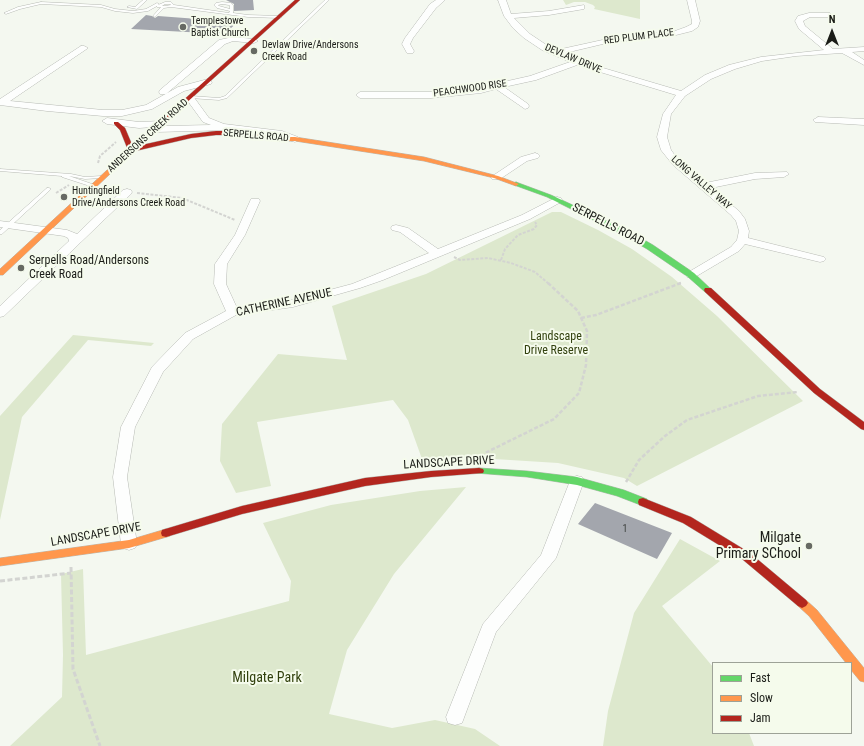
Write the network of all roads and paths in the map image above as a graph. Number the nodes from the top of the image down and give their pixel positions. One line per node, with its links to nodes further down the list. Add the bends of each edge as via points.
1 (298, 0): 16 (street, ANDERSONS CREEK ROAD)
2 (327, 0): 30 (lane)
3 (441, 0): 21 (street, via 433,6 409,38 406,44)
4 (502, 0): 15 (street, DEVLAW DRIVE)
5 (691, 0): 23 (street, RED PLUM PLACE, via 696,21 689,29 676,33 607,41)
6 (144, 1): 8 (lane); 9 (lane, via 136,8)
7 (171, 3): 8 (lane); 11 (lane); 16 (lane, via 231,12 229,16 235,18)
8 (158, 4): 9 (lane, via 134,12 116,11); 11 (lane)
9 (100, 6): 12 (lane, via 41,3)
10 (581, 7): 15 (street, via 549,13)
11 (163, 8): 14 (lane)
12 (6, 13)
13 (827, 15): 22 (street, via 809,15 799,21 802,27)
14 (155, 16)
15 (508, 16): 23 (street, DEVLAW DRIVE, via 535,42)
16 (280, 17): 17 (street, ANDERSONS CREEK ROAD)
17 (254, 41): 26 (street, ANDERSONS CREEK ROAD); 33 (street, via 233,39 222,42 164,92)
18 (84, 48): 32 (street)
19 (864, 49): 20 (street, LONG VALLEY WAY)
20 (847, 50): 22 (street, LONG VALLEY WAY); 25 (street)
21 (410, 51)
22 (831, 51): 28 (street, LONG VALLEY WAY, via 779,56 747,63 714,74)
23 (556, 53): 24 (street, DEVLAW DRIVE)
24 (577, 62): 27 (street, PEACHWOOD RISE); 28 (street, DEVLAW DRIVE, via 641,82)
25 (864, 62)
26 (208, 82): 31 (street, ANDERSONS CREEK ROAD); 33 (street, SERPELLS ROAD, via 180,89)
27 (498, 87): 29 (street, PEACHWOOD RISE, via 431,95); 35 (street)
28 (685, 92): 52 (street, LONG VALLEY WAY, via 667,114 663,144 676,163)
29 (360, 95)
30 (227, 96): 31 (lane, via 219,99); 34 (lane)
31 (190, 98): 40 (street, ANDERSONS CREEK ROAD); 41 (street, SERPELLS ROAD, via 207,121)
32 (1, 102): 36 (street, SERPELLS ROAD)
33 (161, 102): 36 (street, SERPELLS ROAD, via 141,110 118,113)
34 (221, 102)
35 (525, 106)
36 (47, 108): 39 (street, SERPELLS ROAD)
37 (818, 120): 38 (street)
38 (864, 122)
39 (116, 123): 40 (street, SERPELLS ROAD); 44 (street, via 123,129)
40 (159, 126): 41 (street, SERPELLS ROAD); 44 (street, ANDERSONS CREEK ROAD)
41 (245, 130): 43 (street, SERPELLS ROAD, via 282,134); 44 (street, SERPELLS ROAD, via 200,134)
42 (116, 138): 50 (path, via 115,143 100,156 97,166)
43 (295, 139): 49 (street, SERPELLS ROAD, via 405,155)
44 (131, 150): 48 (street, ANDERSONS CREEK ROAD)
45 (535, 156): 49 (street, via 524,159)
46 (0, 170): 50 (lane, via 57,174)
47 (784, 174): 52 (street, via 755,176)
48 (104, 176): 50 (lane); 51 (street, ANDERSONS CREEK ROAD)
49 (496, 177): 56 (street, SERPELLS ROAD)
50 (76, 179): 51 (lane); 55 (path, via 60,191)
51 (93, 186): 63 (street, ANDERSONS CREEK ROAD)
52 (704, 186): 65 (street, LONG VALLEY WAY, via 738,217 744,231)
53 (49, 189): 55 (lane)
54 (127, 192): 59 (path, via 182,198); 66 (street)
55 (42, 196): 60 (lane)
56 (553, 198): 58 (street, CATHERINE AVENUE); 61 (street, CATHERINE AVENUE); 71 (street, SERPELLS ROAD, via 624,232)
57 (255, 201): 59 (street)
58 (526, 217): 61 (street, CATHERINE AVENUE); 69 (path, via 537,225 511,241)
59 (245, 224): 74 (street, via 221,264 220,284)
60 (4, 225): 63 (street); 64 (lane)
61 (504, 226): 67 (street, CATHERINE AVENUE)
62 (396, 228): 67 (street, via 404,230)
63 (46, 230): 66 (street, via 69,234); 72 (street, ANDERSONS CREEK ROAD)
64 (0, 233)
65 (742, 240): 68 (street); 70 (street, via 735,249)
66 (75, 241): 75 (street)
67 (438, 252): 69 (path, via 460,260); 74 (street, CATHERINE AVENUE, via 356,286 293,303)
68 (820, 259)
69 (500, 260): 76 (path, via 535,272 578,311)
70 (715, 261): 71 (street); 73 (street)
71 (681, 268): 73 (street, SERPELLS ROAD)
72 (0, 273)
73 (693, 277): 76 (path, via 596,315); 78 (street, SERPELLS ROAD, via 817,391)
74 (233, 312): 82 (street, CATHERINE AVENUE, via 189,336 157,370 128,427 120,477)
75 (0, 313)
76 (581, 318): 79 (path, via 587,331 586,365 579,393 554,419 485,453)
77 (798, 392): 81 (path, via 758,396 687,420 639,460)
78 (864, 427)
79 (482, 470): 80 (street, LANDSCAPE DRIVE); 82 (street, LANDSCAPE DRIVE, via 366,482 242,510)
80 (577, 481): 81 (street, LANDSCAPE DRIVE); 88 (street, via 548,558 489,628)
81 (620, 493): 87 (street, LANDSCAPE DRIVE, via 687,520 746,556 813,613)
82 (130, 544): 83 (street, LANDSCAPE DRIVE)
83 (71, 552): 84 (street, LANDSCAPE DRIVE); 85 (path)
84 (0, 562)
85 (71, 573): 86 (path); 89 (path, via 73,669)
86 (0, 581)
87 (864, 677)
88 (455, 717)
89 (100, 746)

